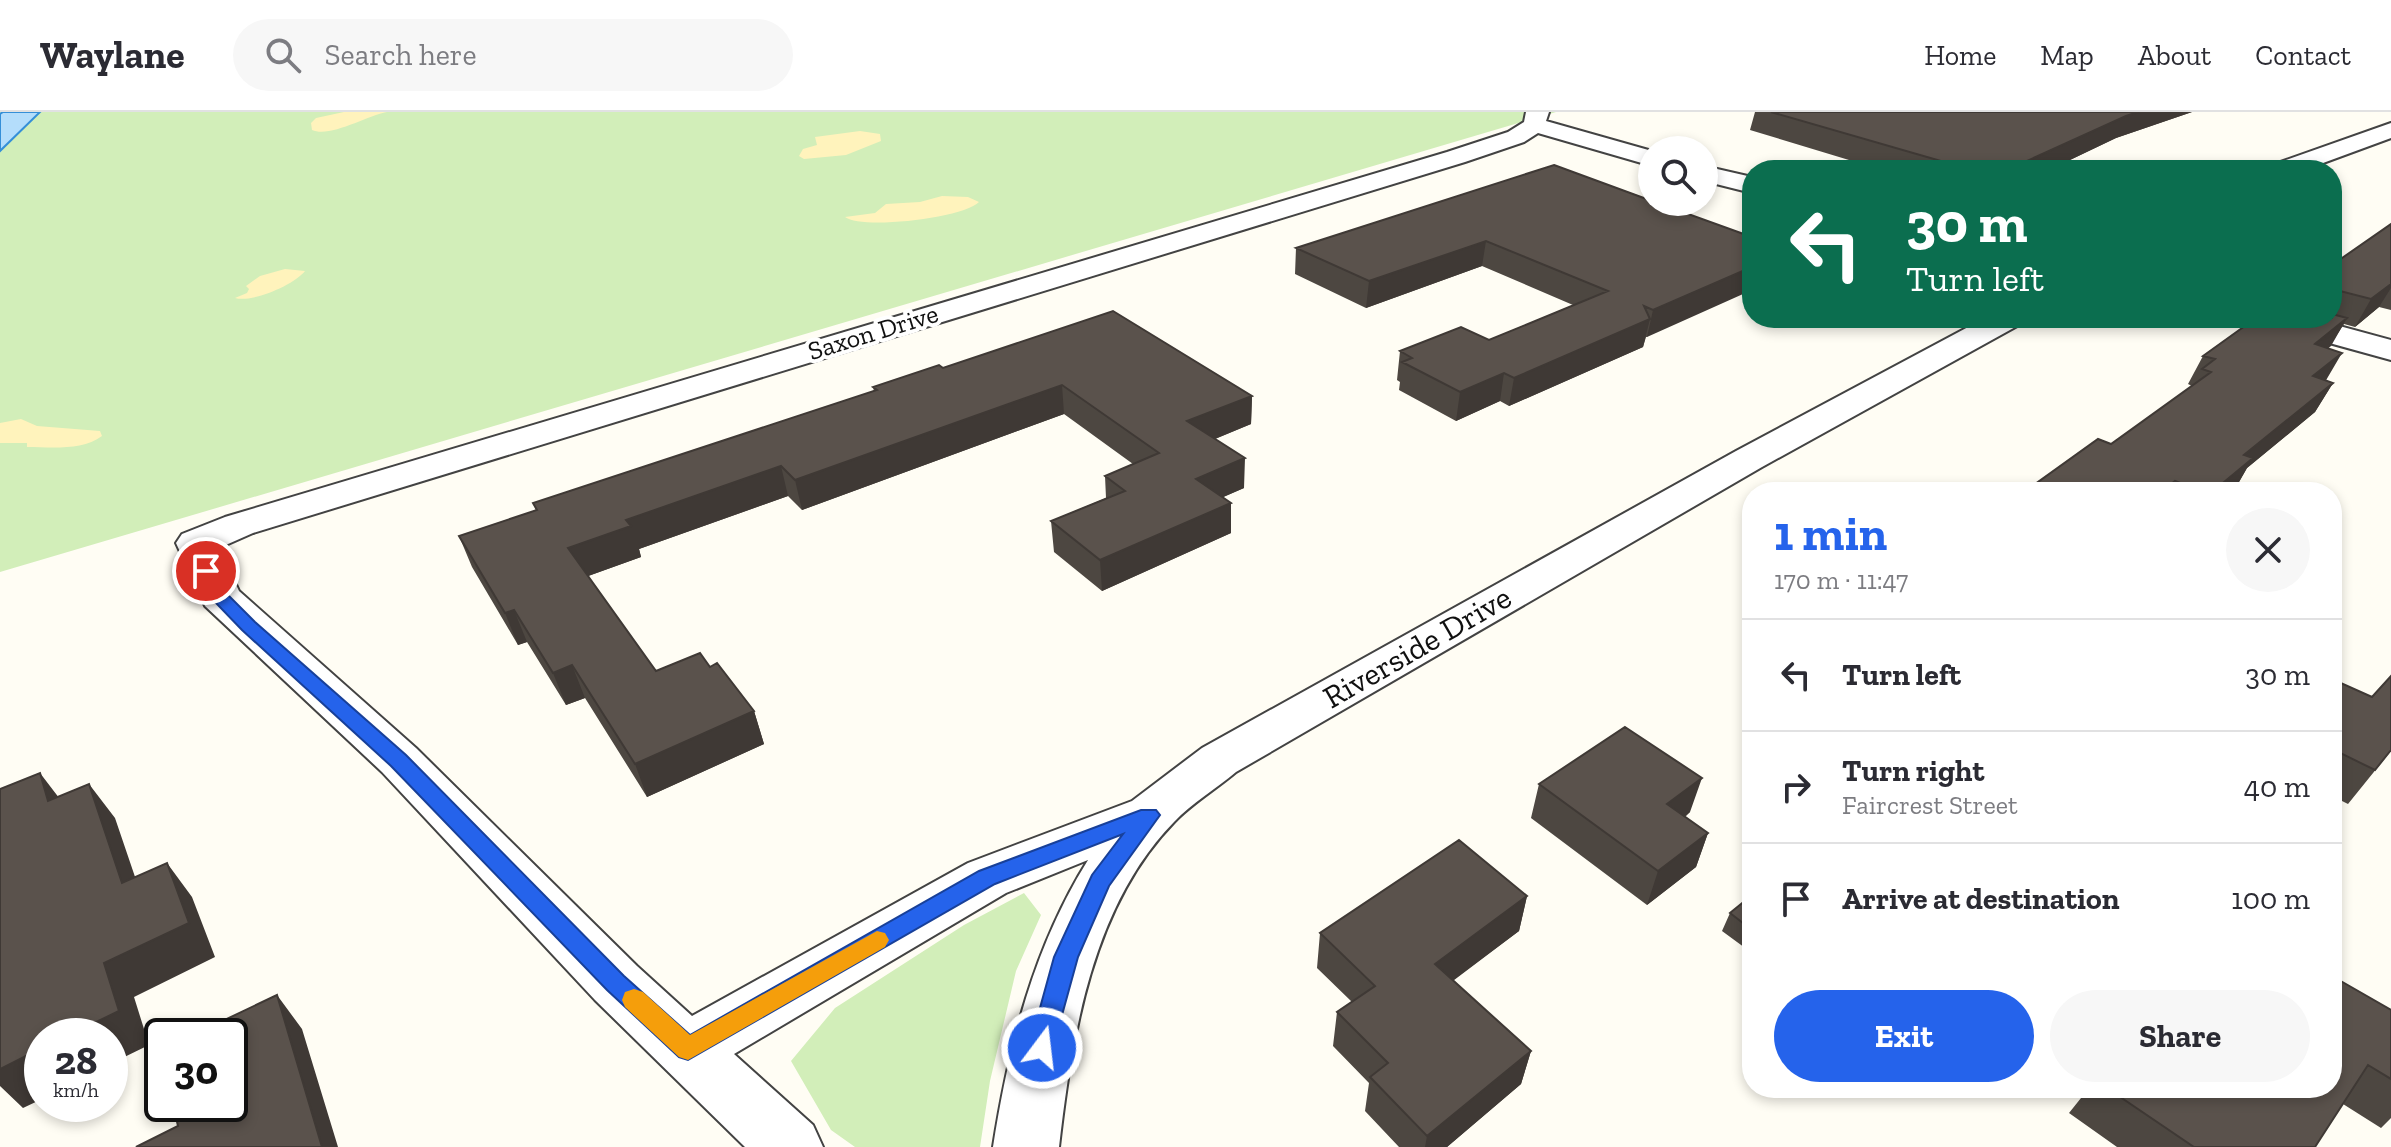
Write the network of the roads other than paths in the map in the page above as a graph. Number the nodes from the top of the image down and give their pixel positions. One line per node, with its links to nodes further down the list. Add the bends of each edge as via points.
1 (1537, 119): 3 (street); 11 (street, Saxon Drive, via 1516,137 1456,157 239,525 196,543 220,597 239,617 399,760 616,983)
2 (2391, 130): 4 (street)
3 (1638, 154)
4 (2308, 160)
5 (1718, 176): 6 (street)
6 (1742, 182)
7 (1990, 328): 10 (street, Riverside Drive, via 1232,752)
8 (2311, 328): 9 (street)
9 (2391, 350)
10 (1149, 815): 11 (street, via 987,878); 13 (street, Riverside Drive, via 1100,881 1066,957 1034,1078)
11 (688, 1049): 12 (street)
12 (790, 1147)
13 (1026, 1147)

